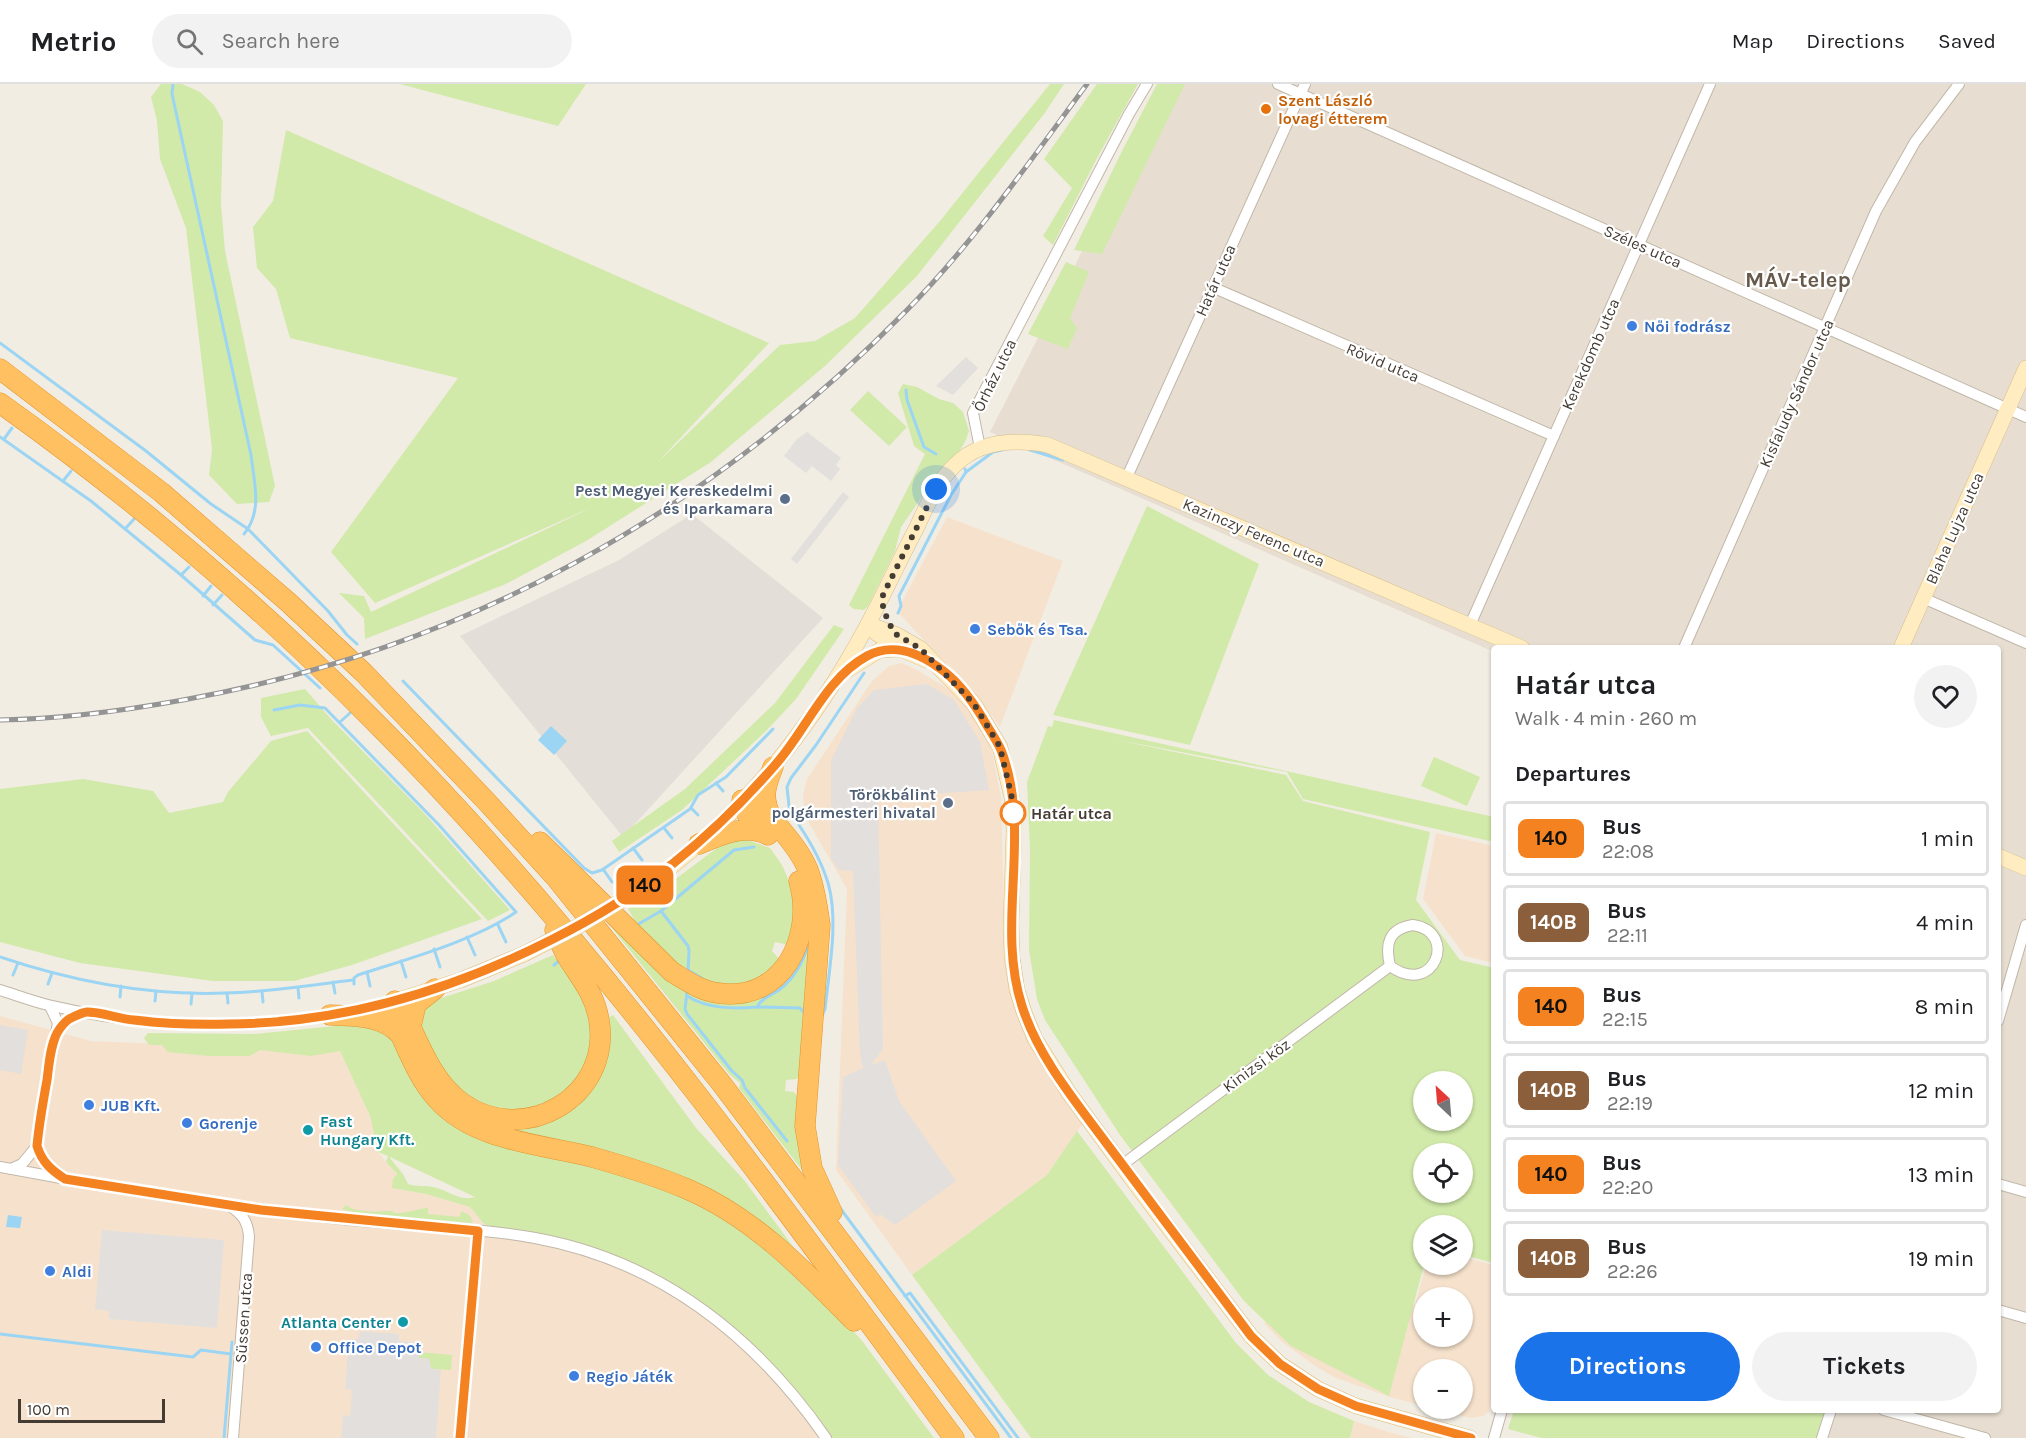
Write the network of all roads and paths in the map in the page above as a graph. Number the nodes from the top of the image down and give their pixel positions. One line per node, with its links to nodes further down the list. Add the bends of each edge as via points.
1 (1147, 84): 15 (street, Őrház utca, via 973,413)
2 (1278, 84): 5 (street, Széles utca)
3 (1959, 84): 8 (street, Kisfaludy Sándor utca, via 1894,177)
4 (1707, 85): 6 (street, Kerekdomb utca)
5 (1302, 89): 6 (street, Széles utca); 7 (street, Határ utca)
6 (1639, 244): 8 (street, Széles utca); 14 (street, Kerekdomb utca)
7 (1212, 288): 14 (street, Rövid utca); 16 (street, Határ utca)
8 (1825, 326): 12 (street, Széles utca); 24 (street, Kisfaludy Sándor utca)
9 (2026, 368): 12 (street, Blaha Lujza utca)
10 (0, 369): 29 (highway, via 161,492 281,595 364,673)
11 (0, 402): 34 (highway, via 150,517 274,624 409,756)
12 (2007, 409): 13 (street, Széles utca); 18 (street, Blaha Lujza utca)
13 (2026, 417)
14 (1554, 436): 20 (street, Kerekdomb utca)
15 (980, 448): 16 (street, Kazinczy Ferenc utca, via 1022,441 1048,445); 17 (street, via 953,466 936,489)
16 (1126, 477): 20 (street, Kazinczy Ferenc utca)
17 (883, 595): 19 (street); 21 (street, via 884,615)
18 (1923, 598): 22 (street); 25 (street, Blaha Lujza utca)
19 (868, 624): 21 (street); 26 (street)
20 (1470, 625): 23 (street, Kazinczy Ferenc utca)
21 (898, 642): 26 (street); 47 (street, via 921,649 949,676 974,704 1000,747 1012,798 1011,924 1017,990 1035,1039)
22 (2026, 643)
23 (1515, 645)
24 (1685, 645)
25 (1902, 645)
26 (839, 675): 27 (street)
27 (773, 767): 28 (street); 30 (highway, via 764,798)
28 (742, 800): 30 (highway, via 756,805); 31 (street)
29 (487, 802): 30 (highway, via 508,811 672,972 720,994 751,991 774,978 792,958 801,935 804,903 797,876); 54 (highway, via 555,878 721,1083)
30 (769, 827): 31 (highway, via 738,830); 54 (highway, via 799,853 807,867 820,925 805,1104 812,1168 836,1219)
31 (699, 844): 37 (street, bridge, via 663,873 577,927 524,954)
32 (2001, 857): 33 (street)
33 (2026, 868)
34 (543, 906): 44 (highway, via 593,998 599,1018 597,1060 591,1075 570,1100 542,1116 525,1119 509,1120 474,1111 440,1082); 57 (highway, via 701,1100)
35 (2026, 925): 41 (street)
36 (1390, 966): 36 (street, via 1416,976 1432,966 1438,948 1429,931 1413,925 1396,931 1387,947); 47 (street, Kinizsi köz)
37 (435, 989): 39 (street); 44 (highway, via 416,1004)
38 (0, 990): 40 (street)
39 (395, 1001): 43 (street); 44 (highway, via 392,1015)
40 (50, 1006): 42 (street); 45 (street, via 58,1023)
41 (2001, 1011)
42 (86, 1012): 43 (street, via 183,1024 236,1024); 45 (street, via 64,1023)
43 (330, 1015): 44 (highway, via 380,1020)
44 (406, 1031): 57 (highway, via 426,1086 462,1119 503,1136 645,1173 689,1190 738,1217 804,1270)
45 (56, 1035): 46 (street)
46 (37, 1146): 48 (street, via 22,1164); 49 (street, via 50,1169)
47 (1122, 1165): 66 (street, via 1251,1336 1280,1364 1318,1389 1356,1406)
48 (5, 1168): 49 (street)
49 (65, 1179): 52 (street)
50 (2001, 1185): 51 (street)
51 (2026, 1192)
52 (230, 1206): 53 (street); 61 (street, Süssen utca, via 244,1218 249,1237)
53 (478, 1231): 62 (street); 63 (street, via 577,1248 621,1264 677,1292 745,1342 794,1394)
54 (892, 1308): 65 (highway)
55 (2001, 1311): 56 (street)
56 (2026, 1318)
57 (908, 1376): 64 (highway)
58 (1501, 1413): 67 (street)
59 (1830, 1413): 68 (street)
60 (1895, 1413): 69 (street)
61 (233, 1438)
62 (460, 1438)
63 (826, 1438)
64 (954, 1438)
65 (989, 1438)
66 (1470, 1438)
67 (1494, 1438)
68 (1822, 1438)
69 (1985, 1438)

